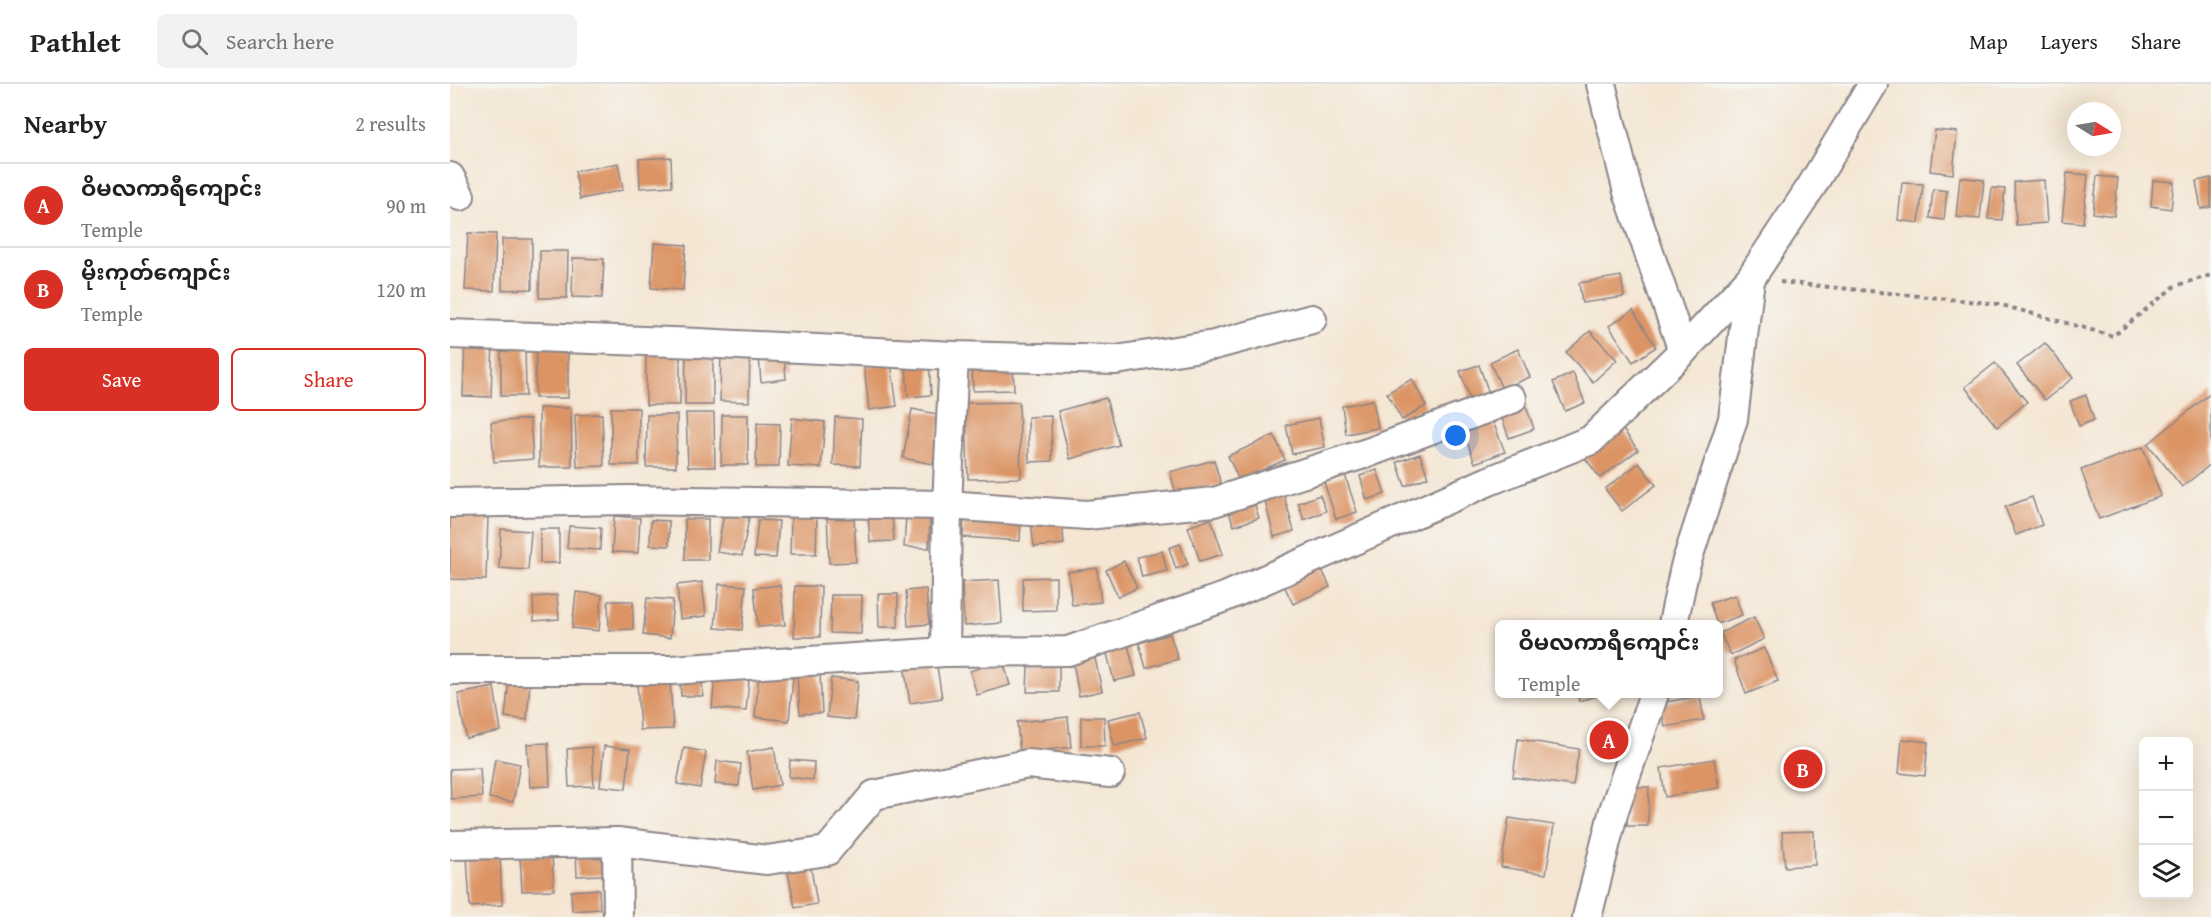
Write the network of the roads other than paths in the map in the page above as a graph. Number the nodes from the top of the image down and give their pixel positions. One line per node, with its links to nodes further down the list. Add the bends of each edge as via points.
1 (1601, 84): 6 (street, via 1628,192)
2 (1873, 84): 3 (street)
3 (1750, 279): 6 (street); 11 (street, via 1733,419 1685,567)
4 (1312, 319): 7 (street, via 1214,345 1116,360)
5 (450, 334): 7 (street)
6 (1683, 351): 12 (street, via 1591,440 1225,597 1068,651)
7 (954, 356): 10 (street)
8 (1512, 399): 10 (street, via 1370,452 1214,502 1087,515)
9 (450, 503): 10 (street, via 628,500)
10 (947, 505): 12 (street)
11 (1674, 620)
12 (945, 652): 13 (street, via 671,670)
13 (450, 670)
14 (1652, 698): 19 (street, via 1614,810)
15 (1110, 773): 16 (street, via 1028,764 874,795 827,851 767,860)
16 (617, 842): 17 (street); 18 (street)
17 (450, 844)
18 (618, 917)
19 (1587, 917)

